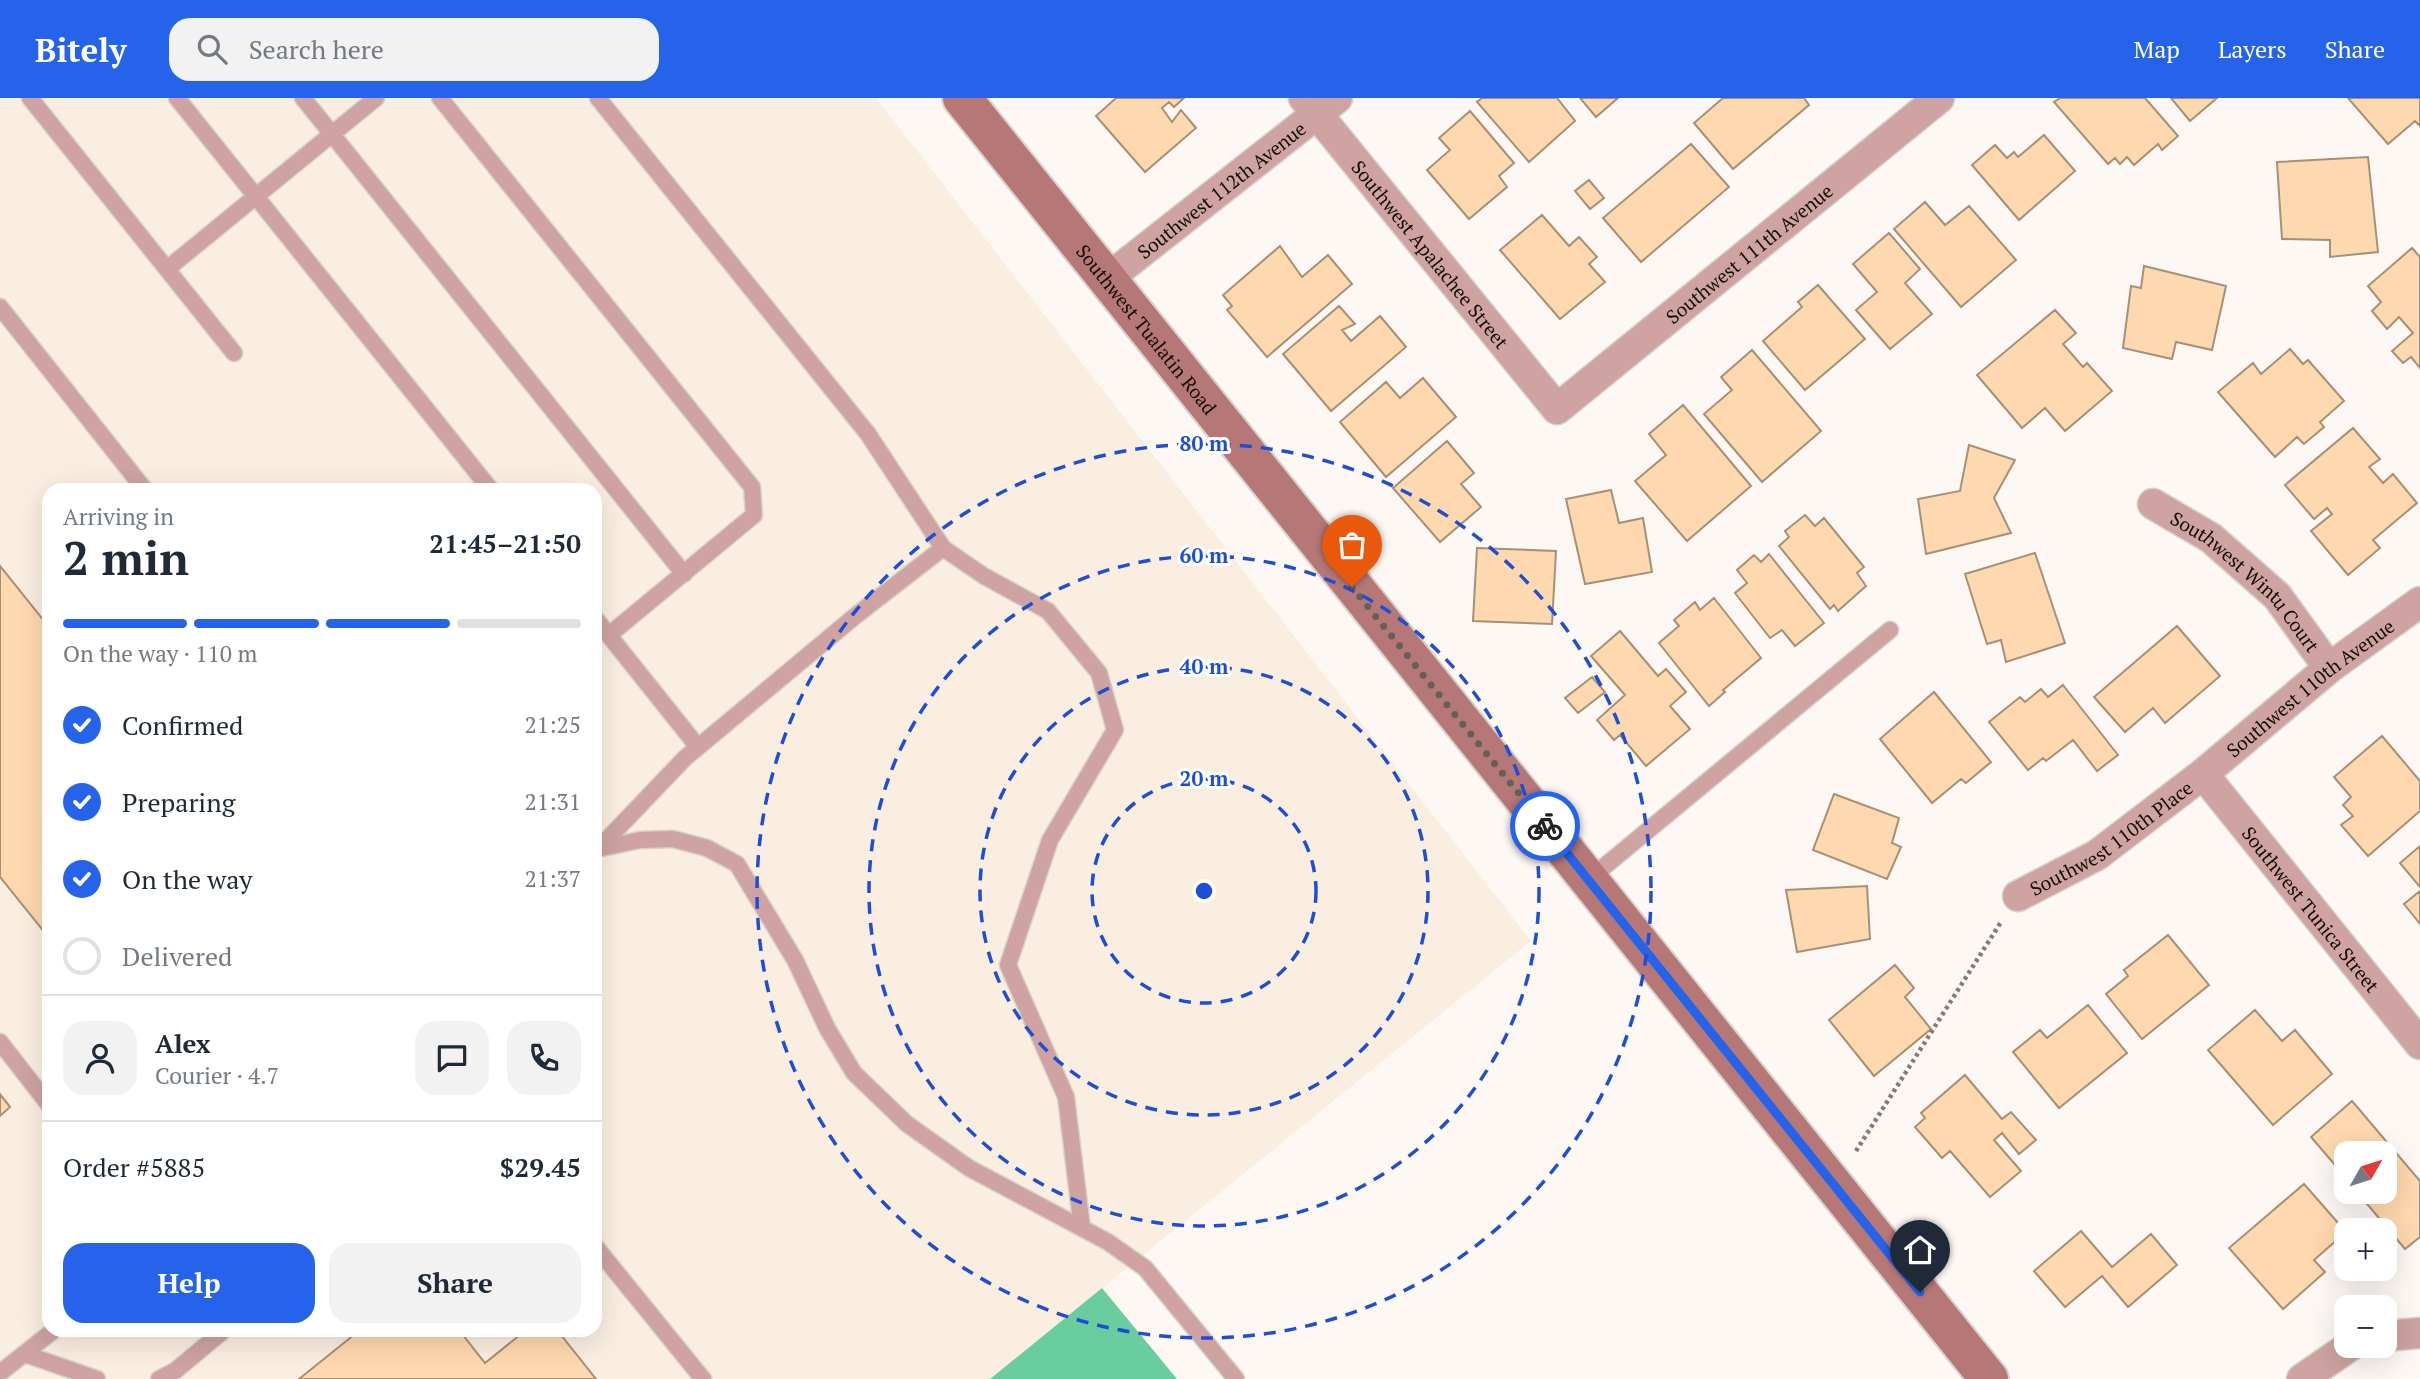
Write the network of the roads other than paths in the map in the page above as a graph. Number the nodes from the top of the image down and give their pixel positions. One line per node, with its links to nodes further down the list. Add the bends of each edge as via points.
1 (30, 98): 12 (lane)
2 (177, 98): 11 (lane)
3 (303, 98): 10 (lane)
4 (376, 98): 10 (lane)
5 (440, 98): 21 (lane, via 752,487 754,515)
6 (598, 98): 20 (lane, via 868,433)
7 (962, 98): 13 (main road, Southwest Tualatin Road)
8 (1939, 98): 16 (street, Southwest 111th Avenue)
9 (1319, 103): 13 (street, Southwest 112th Avenue); 16 (street, Southwest Apalachee Street)
10 (332, 134): 11 (lane); 21 (lane)
11 (256, 197): 12 (lane); 18 (lane)
12 (167, 269): 15 (lane)
13 (1107, 279): 31 (main road, Southwest Tualatin Road)
14 (0, 307): 17 (lane)
15 (234, 353)
16 (1557, 409)
17 (139, 483)
18 (485, 483)
19 (2153, 504): 26 (street, Southwest Wintu Court, via 2211,538 2277,596)
20 (943, 548): 27 (lane); 36 (lane, via 1048,611 1099,673 1115,730 1050,840 1008,965 1066,1097)
21 (684, 574): 25 (lane)
22 (2420, 602): 26 (street, Southwest 110th Avenue)
23 (602, 626): 25 (lane)
24 (1890, 630): 31 (lane)
25 (609, 635): 27 (lane)
26 (2329, 668): 28 (street, Southwest 110th Avenue)
27 (698, 747): 29 (lane)
28 (2203, 774): 32 (street, Southwest 110th Place, via 2085,863); 34 (street, Southwest Tunica Street)
29 (602, 844)
30 (602, 848): 36 (lane, via 673,839 707,848 737,864 795,960 854,1073 907,1124 969,1168)
31 (1588, 880): 49 (main road, Southwest Tualatin Road)
32 (2018, 896)
33 (0, 1042): 35 (lane)
34 (2420, 1044)
35 (42, 1096)
36 (1082, 1228): 48 (lane, via 1145,1268)
37 (602, 1255): 47 (lane)
38 (2420, 1333): 39 (street)
39 (2397, 1335)
40 (46, 1337): 42 (lane)
41 (216, 1337): 46 (lane)
42 (25, 1354): 44 (lane); 45 (lane)
43 (2334, 1357): 50 (street)
44 (2, 1374)
45 (88, 1377)
46 (159, 1379)
47 (703, 1379)
48 (1236, 1379)
49 (1989, 1379)
50 (2302, 1379)

